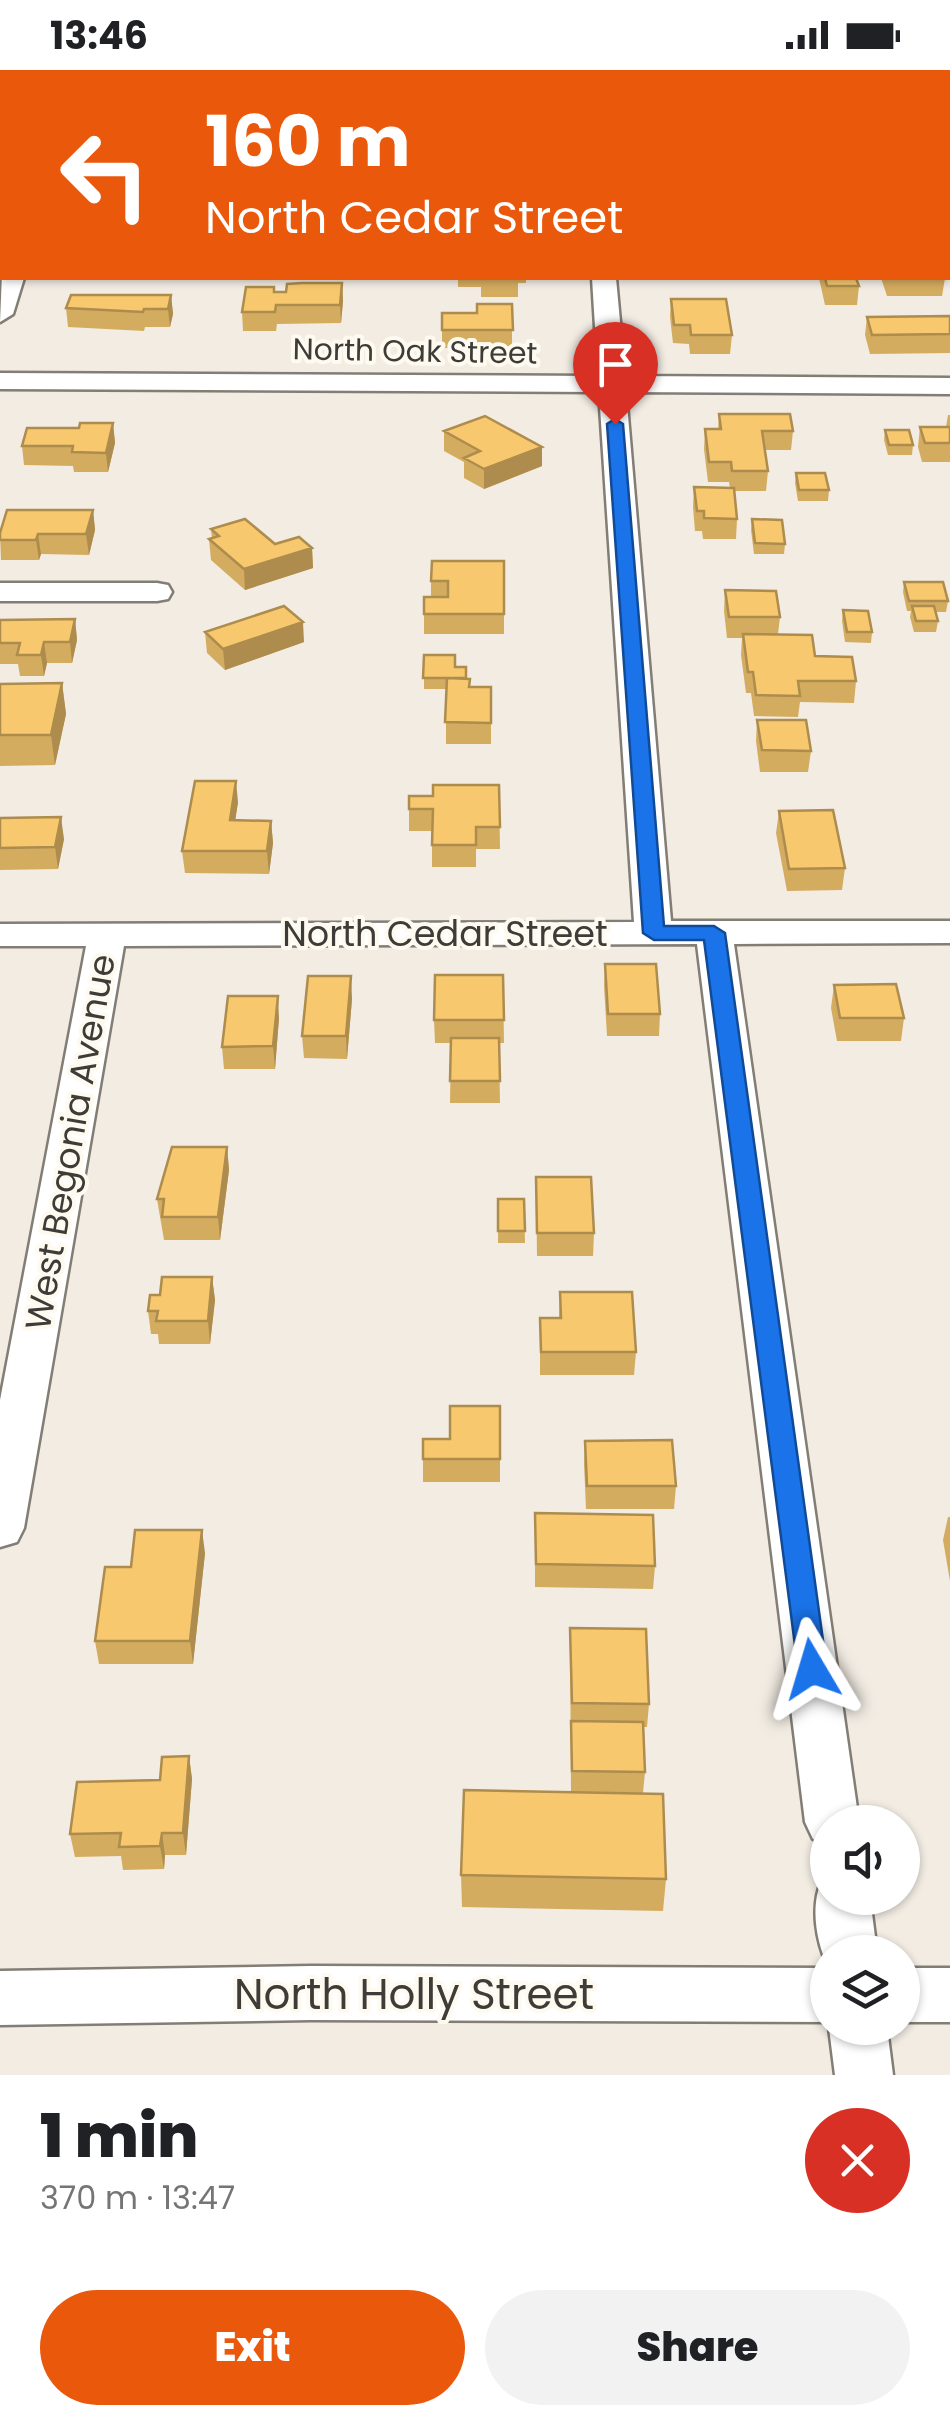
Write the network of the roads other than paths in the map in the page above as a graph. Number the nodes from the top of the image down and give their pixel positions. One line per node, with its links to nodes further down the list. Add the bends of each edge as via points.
1 (11, 280): 3 (street)
2 (604, 280): 5 (street)
3 (0, 314)
4 (0, 381): 5 (street, North Oak Street)
5 (612, 385): 6 (street, North Oak Street); 10 (street)
6 (950, 386)
7 (0, 592): 8 (street)
8 (157, 592)
9 (950, 932): 11 (street, North Cedar Street)
10 (654, 933): 11 (street, North Cedar Street); 12 (street, North Cedar Street)
11 (714, 933): 15 (street)
12 (107, 934): 13 (street, North Cedar Street); 14 (street, West Begonia Avenue)
13 (0, 935)
14 (0, 1528)
15 (830, 1805)
16 (950, 1994): 18 (street)
17 (810, 1995): 19 (street, North Holly Street)
18 (920, 1995)
19 (0, 1998)
20 (860, 2045): 21 (street)
21 (864, 2075)

